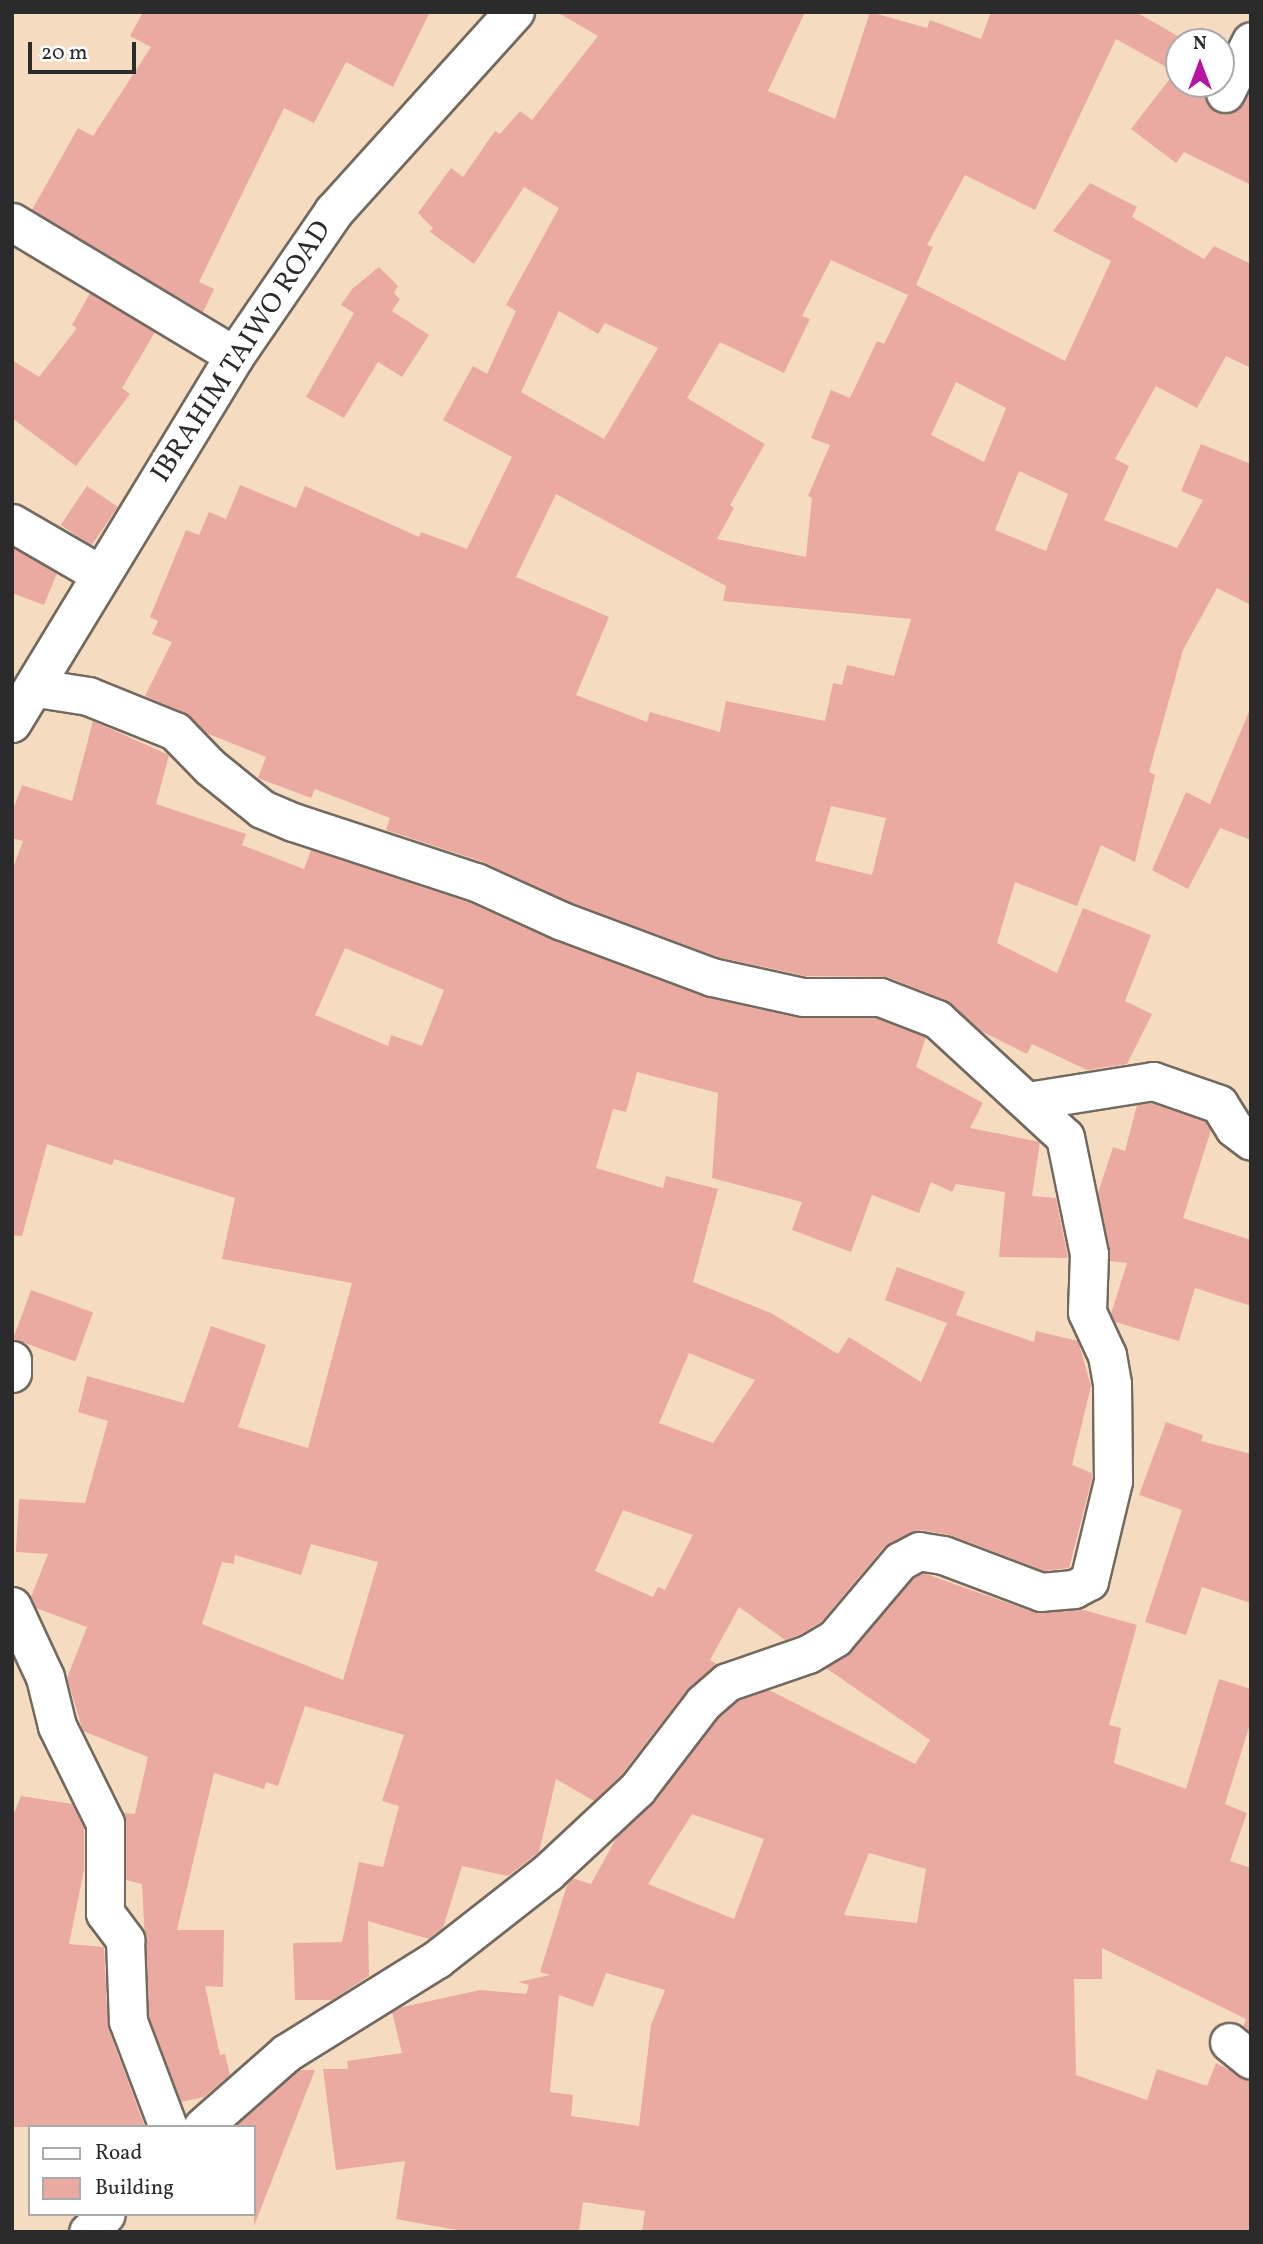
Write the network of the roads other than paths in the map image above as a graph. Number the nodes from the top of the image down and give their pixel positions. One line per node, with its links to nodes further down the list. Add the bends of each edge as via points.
1 (515, 12): 5 (main road, IBRAHIM TAIWO ROAD, via 334,212)
2 (1251, 41): 3 (street)
3 (1235, 73)
4 (12, 222): 5 (street)
5 (235, 356): 7 (main road, IBRAHIM TAIWO ROAD)
6 (12, 523): 7 (street)
7 (100, 574): 8 (main road, IBRAHIM TAIWO ROAD)
8 (37, 688): 9 (main road, IBRAHIM TAIWO ROAD); 10 (street, via 88,696 175,731 262,809 475,882 562,921 712,977 803,997 880,998 912,1006 937,1019)
9 (12, 723)
10 (1028, 1101): 11 (street, via 1153,1081 1219,1104 1234,1128); 16 (street, via 1065,1137 1089,1254 1087,1312 1107,1355 1112,1384 1113,1481 1089,1581 1073,1589 1041,1592 943,1555 919,1551 900,1561 835,1638 808,1654 727,1682 703,1703 638,1789 548,1872 437,1959 286,2053)
11 (1251, 1141)
12 (12, 1360): 13 (street)
13 (12, 1373)
14 (12, 1606): 15 (street, via 45,1677 57,1726 105,1823 105,1913 125,1940 128,2021)
15 (167, 2125)
16 (204, 2125)
17 (104, 2216): 18 (street)
18 (88, 2232)

